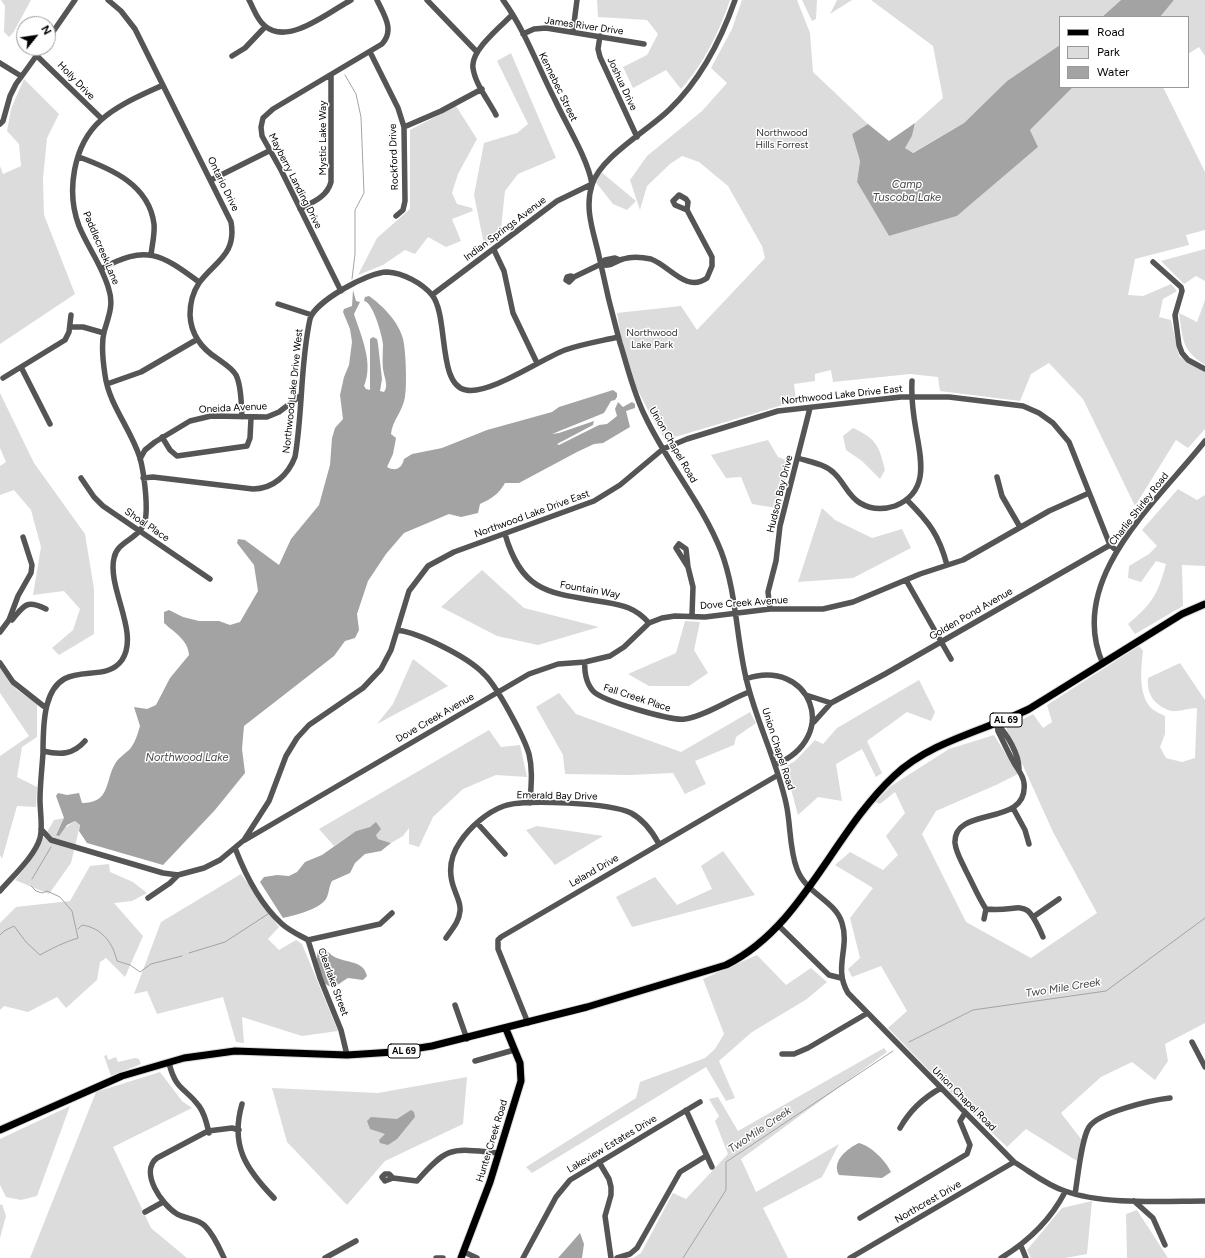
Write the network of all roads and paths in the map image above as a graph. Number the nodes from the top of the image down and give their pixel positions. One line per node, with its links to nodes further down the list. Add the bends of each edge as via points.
1 (75, 0): 11 (street)
2 (249, 0): 12 (street)
3 (351, 0): 12 (street, via 292,33 279,33)
4 (377, 0): 17 (street, Mayberry Landing Drive, via 387,20 388,33 382,44)
5 (428, 0): 18 (street)
6 (503, 0): 10 (street, Kennebec Street)
7 (577, 0): 13 (street)
8 (735, 0): 30 (street, Union Chapel Road, via 717,44 699,74 672,108)
9 (111, 1): 24 (street, Ontario Drive, via 131,21)
10 (512, 15): 14 (street, Kennebec Street); 18 (street)
11 (56, 27)
12 (265, 27): 20 (street, via 245,48)
13 (573, 31): 14 (street, James River Drive, via 538,29); 15 (street, James River Drive)
14 (523, 34): 34 (street, Kennebec Street, via 581,154)
15 (600, 36): 16 (street, James River Drive); 30 (street, Joshua Drive, via 600,57)
16 (644, 44)
17 (370, 52): 22 (street, Mayberry Landing Drive); 29 (street, Rockford Drive, via 398,108)
18 (477, 52): 25 (street, via 472,67)
19 (37, 56): 23 (street); 27 (street, Holly Drive)
20 (232, 56)
21 (0, 63): 23 (street)
22 (331, 75): 31 (street, Mayberry Landing Drive, via 266,114 261,132); 35 (street, Mystic Lake Way, via 332,182 323,196)
23 (21, 76): 28 (street, via 10,96)
24 (163, 85): 27 (street, Paddlecreek Lane, via 123,105); 33 (street, Ontario Drive)
25 (482, 89): 26 (street); 29 (street)
26 (496, 115)
27 (102, 119): 32 (street, Paddlecreek Lane, via 84,144)
28 (0, 124)
29 (404, 127): 37 (street, Rockford Drive, via 405,201 403,210)
30 (637, 137): 34 (street, Union Chapel Road, via 615,154)
31 (269, 151): 33 (street); 35 (street, Mayberry Landing Drive)
32 (79, 158): 39 (street, via 121,175 140,192 154,224); 42 (street, Paddlecreek Lane, via 74,173 74,207 84,236)
33 (211, 180): 44 (street, Ontario Drive, via 228,214 232,235 222,259)
34 (592, 184): 38 (street, Indian Springs Avenue, via 560,199); 41 (street, Union Chapel Road, via 590,219)
35 (300, 210): 45 (street, Mayberry Landing Drive)
36 (687, 210): 41 (street, via 712,257 712,266 707,278 691,283 650,259 637,257 620,260 615,258 605,260)
37 (396, 216)
38 (494, 250): 46 (street, Indian Springs Avenue); 54 (street, via 504,271 513,313)
39 (151, 255): 42 (street, via 131,256); 44 (street, via 170,261)
40 (1153, 262): 56 (street, via 1181,287 1175,315 1179,345 1185,357)
41 (601, 264): 43 (street); 52 (street, Union Chapel Road)
42 (101, 269): 51 (street, Paddlecreek Lane, via 111,296 109,318)
43 (574, 277)
44 (200, 282): 53 (street, Ontario Drive, via 190,308 191,325)
45 (340, 291): 46 (street, Northwood Lake Drive West, via 374,274 386,272 407,277); 49 (street, Northwood Lake Drive West, via 322,303)
46 (432, 295): 54 (street, via 441,318 449,373 458,387 470,391 483,388 512,377)
47 (278, 304): 49 (street)
48 (71, 315): 50 (street)
49 (312, 315): 60 (street, Northwood Lake Drive West, via 306,338)
50 (70, 327): 51 (street, via 83,327); 55 (street, via 65,340)
51 (104, 333): 59 (street, Paddlecreek Lane, via 104,373)
52 (618, 337): 54 (street, via 578,346); 68 (street, Union Chapel Road, via 637,400)
53 (196, 340): 59 (street, via 146,369); 63 (street, Ontario Drive, via 236,375)
54 (537, 363)
55 (21, 367): 57 (street); 65 (street)
56 (1205, 369)
57 (3, 378)
58 (912, 381): 61 (street)
59 (107, 384): 69 (street, Paddlecreek Lane, via 110,397)
60 (300, 396): 64 (street, Oneida Avenue, via 275,414); 75 (street, Northwood Lake Drive West, via 295,457 287,472 274,484 253,489)
61 (911, 397): 62 (street, Northwood Lake Drive East); 76 (street, Northwood Lake Drive East, via 948,397 1014,404 1039,412 1067,438); 77 (street, via 922,465 918,482)
62 (810, 408): 68 (street, Northwood Lake Drive East, via 787,409 765,414); 71 (street, Hudson Bay Drive)
63 (242, 417): 64 (street, Oneida Avenue); 66 (street, Oneida Avenue, via 198,418 186,422)
64 (251, 418): 66 (street, via 247,446 177,456)
65 (50, 424)
66 (162, 437): 70 (street, Oneida Avenue)
67 (1205, 441): 83 (street, Charlie Shirley Road)
68 (663, 449): 80 (street, Northwood Lake Drive East, via 605,495); 91 (street, Union Chapel Road, via 716,539 729,575)
69 (137, 450): 70 (street); 72 (street, Paddlecreek Lane)
70 (145, 450): 72 (street, Oneida Avenue)
71 (798, 458): 77 (street, via 830,470 837,475 852,497 866,506 890,507); 90 (street, Hudson Bay Drive, via 780,526 776,561 768,592)
72 (140, 459): 75 (street, Paddlecreek Lane)
73 (997, 477): 78 (street, via 1002,496)
74 (81, 478): 79 (street, Shoal Place, via 91,494 103,506)
75 (143, 478): 79 (street, via 146,512)
76 (1089, 493): 78 (street, Dove Creek Avenue, via 1049,511); 82 (street, Northwood Lake Drive East)
77 (907, 500): 84 (street, via 922,514 935,532)
78 (1020, 528): 84 (street, Dove Creek Avenue, via 963,560)
79 (141, 532): 86 (street, Shoal Place); 107 (street, via 121,545 114,556 113,564 126,627 125,654 118,664 110,669 76,674 64,679 52,691)
80 (505, 534): 93 (street, Fountain Way, via 509,550 519,569 538,587 554,593 628,607 640,613); 95 (street, Northwood Lake Drive East, via 454,552 428,566 409,591)
81 (24, 537): 94 (street, via 32,565 31,573)
82 (1110, 545): 83 (street); 97 (street, Golden Pond Avenue)
83 (1117, 551): 101 (street, Charlie Shirley Road, via 1102,584 1094,618 1094,636)
84 (947, 566): 87 (street, Dove Creek Avenue)
85 (688, 567): 92 (street, via 693,587)
86 (210, 579)
87 (906, 580): 90 (street, Dove Creek Avenue, via 841,606 810,610); 97 (street)
88 (1205, 604): 101 (main road, AL 69, via 1182,614)
89 (46, 608): 94 (street, via 28,604)
90 (770, 609): 91 (street, Dove Creek Avenue)
91 (736, 614): 92 (street, Dove Creek Avenue, via 705,617); 102 (street, Union Chapel Road)
92 (692, 615): 93 (street, Dove Creek Avenue, via 662,618)
93 (649, 623): 99 (street, Dove Creek Avenue, via 614,654)
94 (6, 624): 96 (street)
95 (397, 630): 103 (street, via 417,635 478,668 488,677); 120 (street, Northwood Lake Drive East, via 386,662 376,676 360,691 309,725 297,738 286,756 267,805)
96 (0, 632)
97 (941, 642): 98 (street); 106 (street, Golden Pond Avenue)
98 (951, 660)
99 (585, 662): 103 (street, Dove Creek Avenue, via 545,667); 104 (street, Fall Creek Place, via 588,683 596,694 666,718 684,720)
100 (0, 663): 107 (street, via 13,682)
101 (1103, 664): 109 (main road, AL 69, via 1029,709)
102 (746, 679): 104 (street, Union Chapel Road); 105 (street, via 763,674 780,676 796,685)
103 (497, 692): 114 (street, via 518,727 528,751 532,772); 120 (street, Dove Creek Avenue)
104 (749, 692): 112 (street, Union Chapel Road)
105 (806, 695): 106 (street); 108 (street)
106 (831, 702): 108 (street, Golden Pond Avenue)
107 (46, 708): 111 (street)
108 (814, 722): 112 (street, Golden Pond Avenue, via 800,750)
109 (997, 724): 115 (street, via 1003,730 1019,762 1024,783 1024,792); 127 (main road, AL 69, via 934,748 895,775 861,811)
110 (85, 741): 111 (street, via 73,752)
111 (43, 752): 117 (street)
112 (775, 765): 113 (street, Union Chapel Road)
113 (778, 775): 121 (street, Leland Drive); 127 (street, Union Chapel Road, via 786,805 796,869)
114 (530, 803): 116 (street, Emerald Bay Drive, via 505,806 486,816); 121 (street, Emerald Bay Drive, via 592,805 626,811 644,823)
115 (1013, 808): 122 (street, via 1025,830); 131 (street, via 965,824 956,838 959,855)
116 (478, 824): 125 (street); 137 (street, Emerald Bay Drive, via 461,841 451,860 450,878 460,911 456,924)
117 (41, 829): 118 (street); 119 (street)
118 (41, 836): 119 (street, Northwood Lake Drive East); 123 (street)
119 (51, 840): 123 (street); 126 (street, Northwood Lake Drive East, via 163,873)
120 (244, 840): 124 (street, Northwood Lake Drive East)
121 (659, 844): 142 (street, Leland Drive, via 498,940 499,954)
122 (1029, 844)
123 (38, 845): 128 (street)
124 (235, 848): 126 (street, Northwood Lake Drive East, via 212,865); 138 (street, Clearlake Street, via 273,914 288,929)
125 (505, 854)
126 (178, 874): 129 (street, via 170,883)
127 (807, 887): 135 (main road, AL 69); 139 (street, via 833,908 841,919 844,939)
128 (0, 891)
129 (148, 898)
130 (1058, 899): 133 (street)
131 (986, 909): 133 (street, via 1021,908 1029,911); 134 (street)
132 (392, 913): 138 (street, via 380,924)
133 (1033, 917): 136 (street)
134 (984, 919)
135 (779, 926): 139 (street, via 828,975); 142 (main road, AL 69, via 748,953 726,965)
136 (1043, 937)
137 (446, 938)
138 (308, 940): 148 (street, Clearlake Street, via 341,1030)
139 (841, 978): 141 (street, Union Chapel Road, via 848,993)
140 (455, 1005): 144 (street)
141 (866, 1014): 147 (street, via 808,1048 794,1054); 152 (street, Union Chapel Road)
142 (528, 1023): 143 (main road, AL 69)
143 (506, 1029): 144 (main road, AL 69); 146 (main road, Hunter Creek Road)
144 (467, 1038): 148 (main road, AL 69, via 407,1050)
145 (1192, 1042): 151 (street)
146 (514, 1050): 149 (street); 162 (main road, Hunter Creek Road, via 520,1063 521,1077)
147 (782, 1054)
148 (347, 1055): 150 (main road, AL 69, via 235,1051 184,1058)
149 (475, 1061)
150 (169, 1063): 159 (main road, AL 69, via 116,1078); 161 (street, via 179,1088 201,1109)
151 (1205, 1067)
152 (941, 1088): 157 (street, Union Chapel Road); 158 (street, via 921,1101)
153 (1170, 1098): 169 (street, via 1104,1116 1093,1122 1085,1138)
154 (700, 1102): 156 (street, Lakeview Estates Drive)
155 (242, 1104): 160 (street)
156 (686, 1110): 163 (street); 164 (street, Lakeview Estates Drive)
157 (965, 1113): 165 (street, Union Chapel Road); 175 (street, via 960,1121 970,1145 967,1154)
158 (900, 1128)
159 (0, 1130)
160 (239, 1130): 161 (street); 170 (street, via 246,1165)
161 (209, 1132): 173 (street, via 161,1155 151,1164 151,1178)
162 (499, 1152): 167 (street, via 452,1150 438,1159 417,1181); 179 (main road, Hunter Creek Road)
163 (706, 1156): 166 (street); 187 (street, via 687,1166 678,1176 640,1245 630,1254)
164 (599, 1162): 185 (street, Lakeview Estates Drive, via 564,1186); 186 (street, via 609,1178 611,1187 605,1216)
165 (1014, 1162): 168 (street, Union Chapel Road); 188 (street, Northcrest Drive)
166 (712, 1167)
167 (393, 1178)
168 (1065, 1192): 169 (street, Union Chapel Road); 178 (street, via 1051,1216)
169 (1075, 1194): 171 (street, Union Chapel Road)
170 (274, 1198)
171 (1134, 1201): 172 (street, Union Chapel Road); 177 (street, via 1153,1218)
172 (1205, 1201)
173 (163, 1202): 174 (street); 180 (street, via 177,1214 205,1226)
174 (145, 1212)
175 (860, 1218)
176 (356, 1241): 181 (street)
177 (1165, 1245)
178 (1020, 1246): 189 (street); 190 (street)
179 (464, 1256): 184 (street)
180 (224, 1258)
181 (325, 1258)
182 (436, 1258): 183 (street)
183 (443, 1258)
184 (477, 1258)
185 (523, 1258)
186 (611, 1258)
187 (617, 1258)
188 (850, 1258)
189 (1001, 1258)
190 (1026, 1258)

